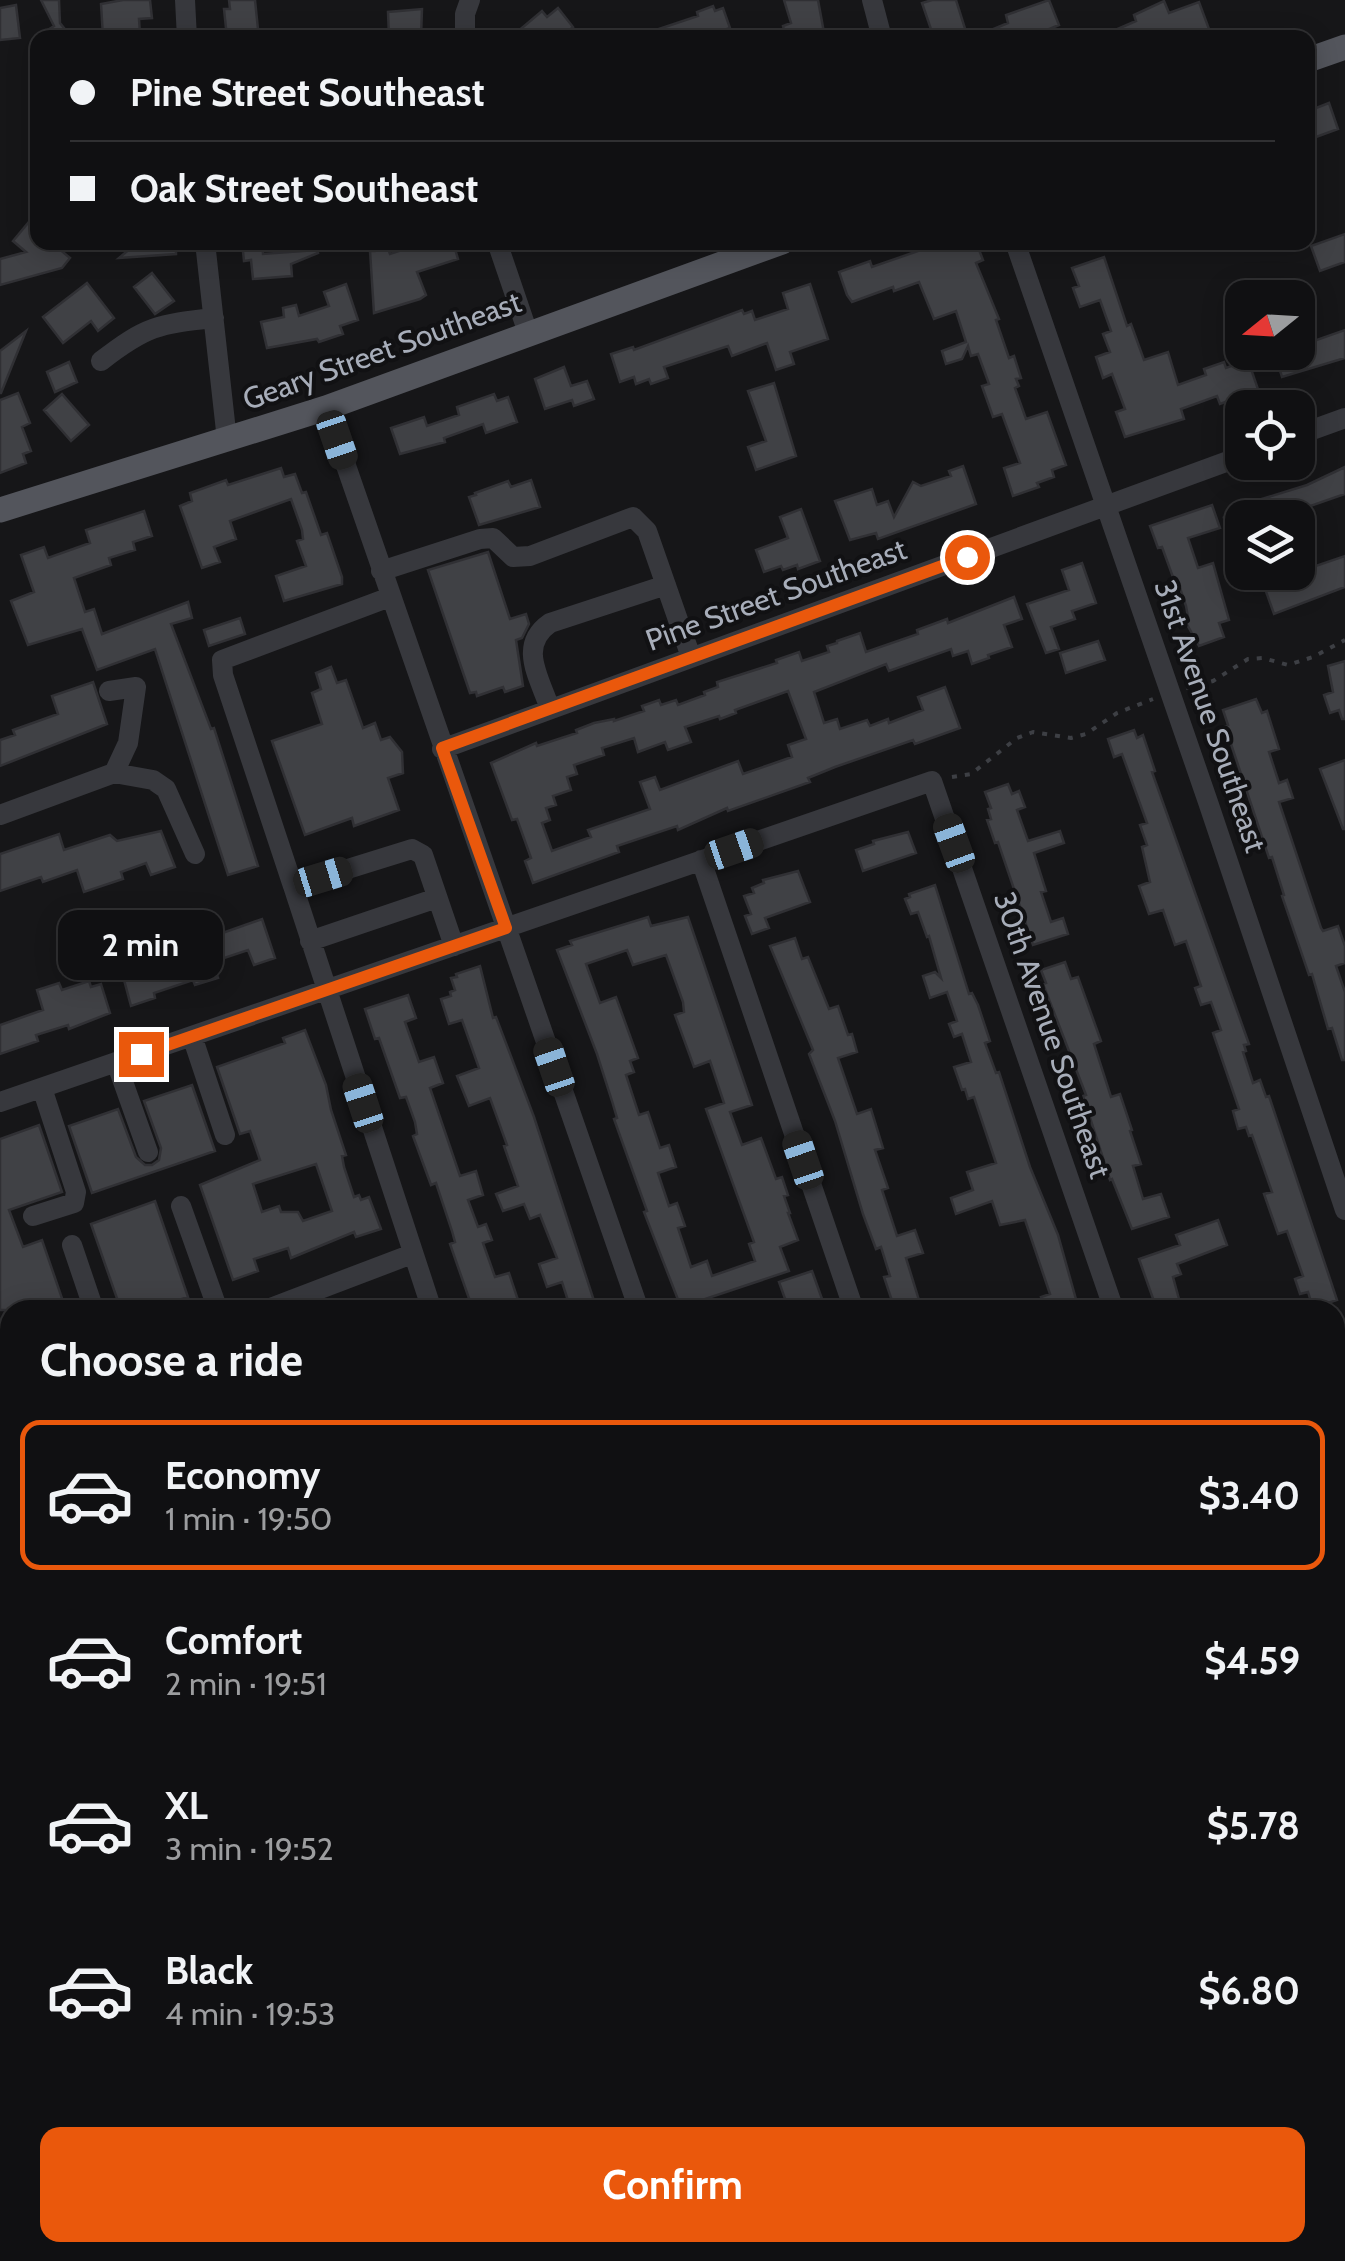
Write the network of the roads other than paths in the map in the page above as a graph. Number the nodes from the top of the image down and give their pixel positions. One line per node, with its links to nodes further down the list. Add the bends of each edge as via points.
1 (185, 0): 4 (street)
2 (470, 0): 5 (street)
3 (872, 0): 6 (street)
4 (187, 30)
5 (465, 30)
6 (880, 30)
7 (1345, 47): 8 (main road)
8 (1315, 58)
9 (206, 250): 13 (street)
10 (499, 250): 14 (street)
11 (760, 250): 14 (main road, Geary Street Southeast)
12 (1018, 250): 21 (street, 31st Avenue Southeast)
13 (214, 318): 15 (street, via 166,323 134,335); 19 (street)
14 (528, 333): 16 (main road, Geary Street Southeast)
15 (101, 361)
16 (326, 408): 19 (main road, Geary Street Southeast); 23 (street)
17 (1345, 418): 18 (street)
18 (1315, 429)
19 (227, 440): 22 (main road, Geary Street Southeast)
20 (1225, 462): 21 (street, Pine Street Southeast)
21 (1105, 507): 26 (street, Pine Street Southeast); 47 (street, 31st Avenue Southeast)
22 (0, 510)
23 (381, 571): 24 (street, via 480,539 493,538 513,557 530,556 633,517 647,532); 25 (street)
24 (666, 585): 26 (street); 28 (street, via 538,631 531,653)
25 (390, 597): 29 (street); 34 (street, via 222,660)
26 (692, 658): 28 (street, Pine Street Southeast)
27 (109, 691): 30 (street, via 136,687 128,742)
28 (550, 709): 29 (street, Pine Street Southeast)
29 (442, 748): 36 (street)
30 (114, 773): 31 (street); 32 (street, via 166,789)
31 (0, 815)
32 (194, 854)
33 (701, 860): 36 (street); 56 (street); 57 (street, 30th Avenue Southeast, via 932,780)
34 (293, 886): 35 (street, via 412,849 422,855); 37 (street)
35 (437, 898): 37 (street); 38 (street)
36 (506, 928): 38 (street); 55 (street)
37 (310, 941): 39 (street)
38 (454, 946): 39 (street)
39 (326, 990): 40 (street); 50 (street)
40 (192, 1036): 41 (street); 44 (street)
41 (116, 1062): 42 (street); 45 (street)
42 (42, 1088): 43 (street); 48 (street, via 76,1192 74,1202)
43 (0, 1102)
44 (225, 1135)
45 (148, 1152)
46 (182, 1206): 52 (street)
47 (1345, 1210)
48 (33, 1216)
49 (72, 1245): 51 (street)
50 (412, 1254): 53 (street); 54 (street)
51 (91, 1300)
52 (215, 1300)
53 (291, 1300)
54 (428, 1300)
55 (636, 1300)
56 (851, 1300)
57 (1111, 1300)

